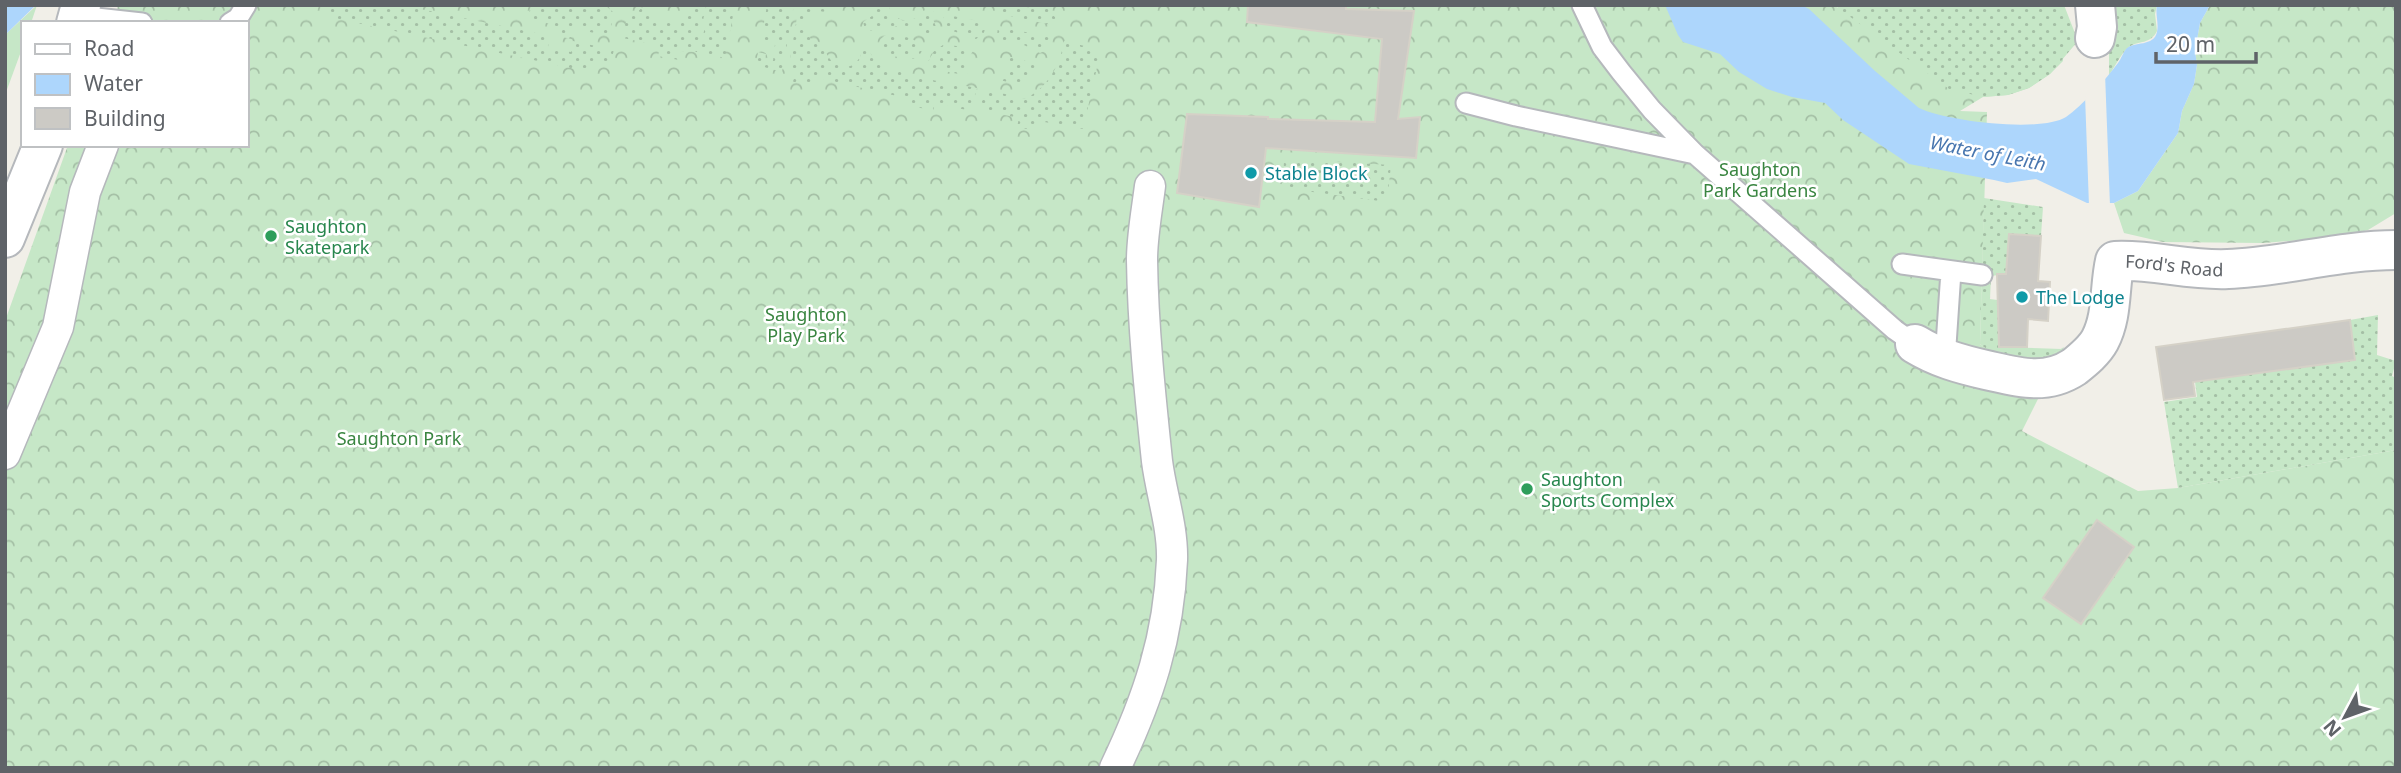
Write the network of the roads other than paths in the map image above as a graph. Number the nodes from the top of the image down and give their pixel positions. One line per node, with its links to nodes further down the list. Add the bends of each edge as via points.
1 (246, 5): 5 (lane)
2 (1582, 5): 9 (lane, via 1620,72)
3 (79, 15): 4 (lane)
4 (126, 21)
5 (233, 21)
6 (1466, 103): 9 (lane)
7 (42, 147): 11 (street)
8 (102, 147): 17 (street, via 85,192 58,327)
9 (1695, 154): 16 (lane, via 1895,330)
10 (1150, 186): 18 (street, via 1142,257 1146,340 1172,558 1167,615 1155,670 1138,722)
11 (5, 238)
12 (2395, 249): 16 (street, Ford's Road, via 2228,269 2115,261 2109,316 2099,342 2066,372 2040,380)
13 (1902, 264): 14 (lane)
14 (1951, 271): 15 (lane); 16 (lane)
15 (1982, 275)
16 (1930, 352)
17 (5, 454)
18 (1115, 768)

